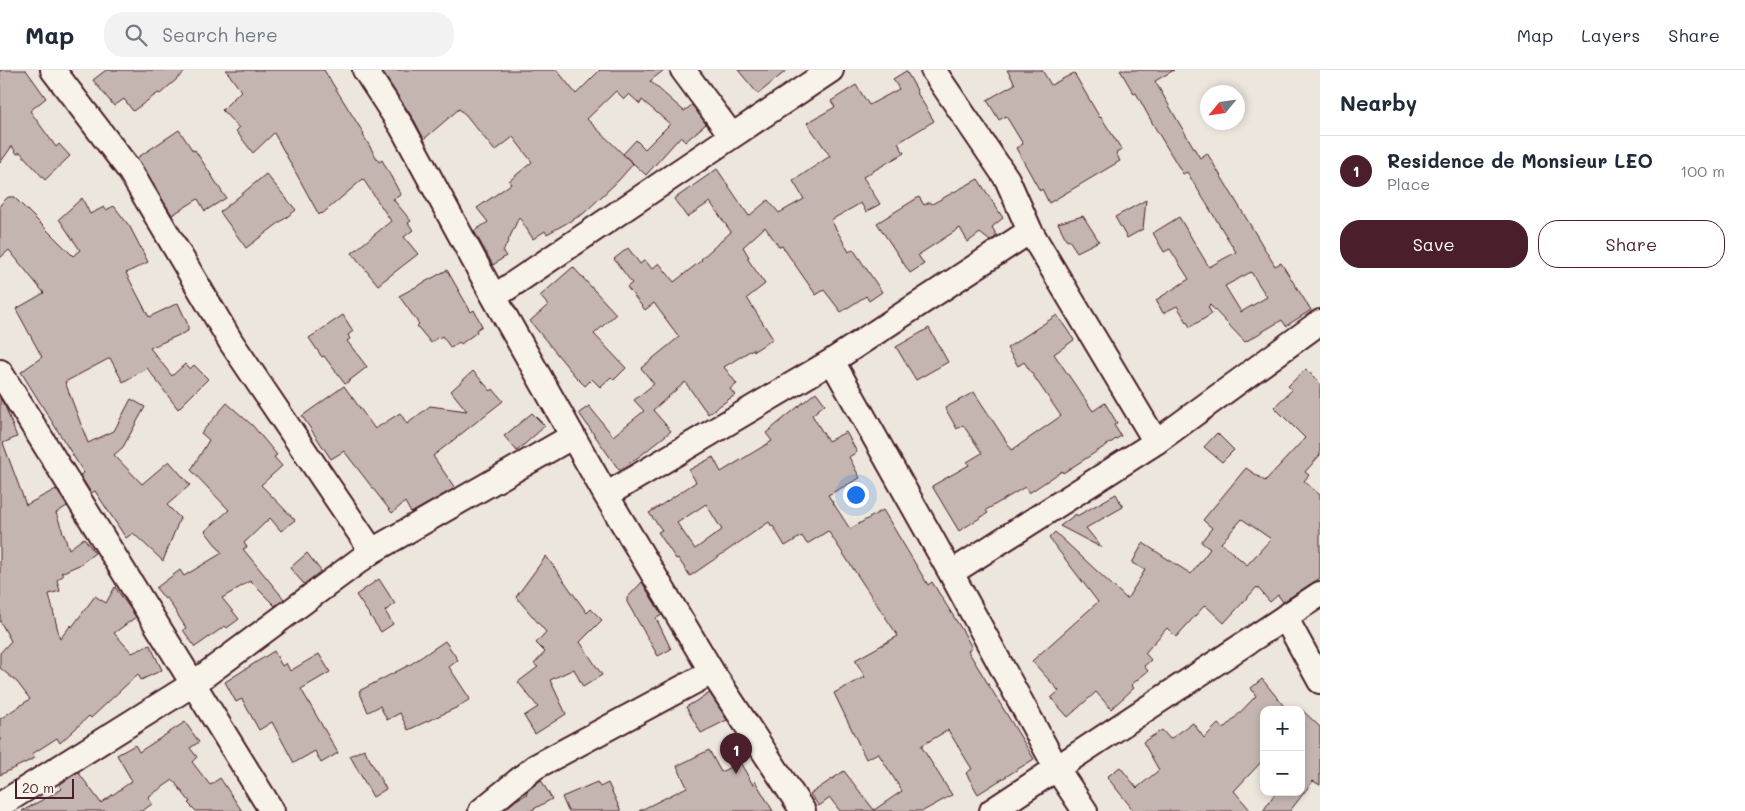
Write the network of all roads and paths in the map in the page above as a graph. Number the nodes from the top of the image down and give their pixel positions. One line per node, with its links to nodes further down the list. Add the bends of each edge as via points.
1 (53, 70): 15 (street, via 130,171 231,342)
2 (365, 70): 8 (street, via 402,127)
3 (683, 70): 6 (street)
4 (831, 70): 6 (street)
5 (933, 70): 7 (street, via 1007,178)
6 (732, 136): 8 (street)
7 (1030, 232): 10 (street); 13 (street)
8 (494, 297): 12 (street)
9 (1320, 322): 13 (street)
10 (832, 361): 14 (street); 16 (street)
11 (0, 372): 21 (street)
12 (573, 436): 14 (street); 15 (street)
13 (1156, 442): 16 (street)
14 (606, 495): 19 (street)
15 (372, 551): 21 (street)
16 (951, 573): 22 (street)
17 (1320, 594): 18 (street)
18 (1285, 618): 20 (street); 22 (street)
19 (712, 672): 25 (street, via 535,767); 26 (street)
20 (1320, 681)
21 (193, 684): 23 (street); 24 (street)
22 (1057, 769): 27 (street); 28 (street)
23 (0, 805)
24 (272, 811)
25 (481, 811)
26 (803, 811)
27 (992, 811)
28 (1085, 811)

